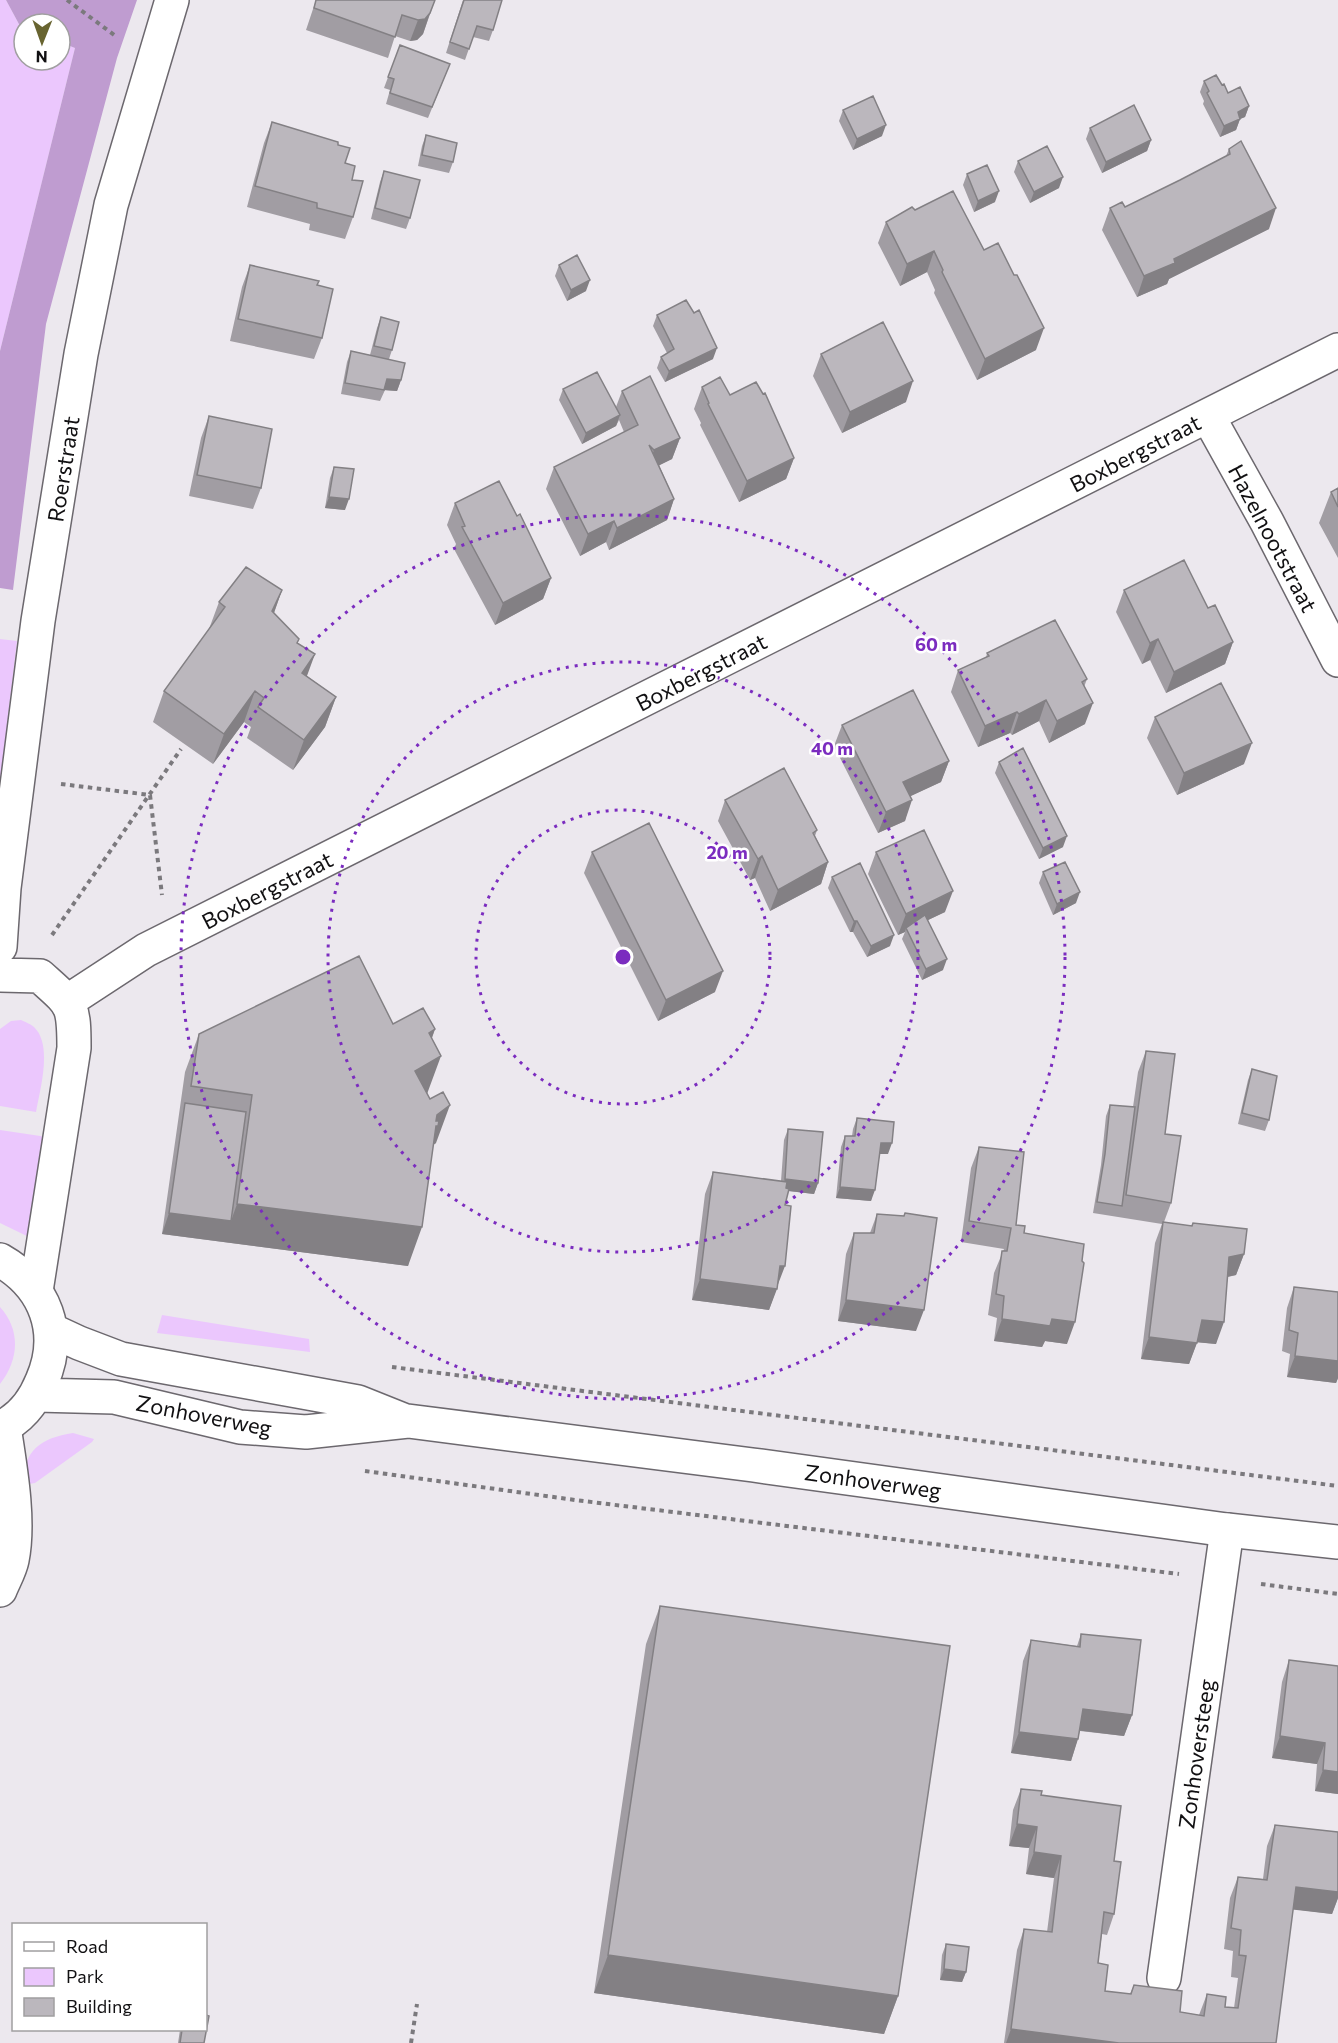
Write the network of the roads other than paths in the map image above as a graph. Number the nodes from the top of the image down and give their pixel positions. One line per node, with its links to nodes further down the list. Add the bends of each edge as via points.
1 (172, 0): 5 (street, Roerstraat, via 111,205 81,354 38,621)
2 (1338, 350): 3 (street, Boxbergstraat)
3 (1208, 416): 4 (street, Hazelnootstraat); 7 (street, Boxbergstraat, via 146,950)
4 (1338, 660)
5 (0, 947)
6 (0, 975): 7 (street, via 40,976)
7 (68, 1001): 9 (street, via 74,1018 74,1048)
8 (0, 1260): 9 (street)
9 (36, 1291): 10 (street)
10 (51, 1330): 11 (street, via 50,1364); 12 (street, Zonhoverweg, via 121,1359 358,1402)
11 (37, 1395): 12 (street, Zonhoverweg, via 114,1397 240,1426 306,1432); 13 (street, via 22,1413)
12 (408, 1421): 14 (street, Zonhoverweg)
13 (2, 1427): 16 (street, via 9,1456 16,1536 12,1563)
14 (1227, 1530): 15 (street, Zonhoverweg); 17 (street, Zonhoversteeg)
15 (1338, 1542)
16 (0, 1590)
17 (1164, 1978)

